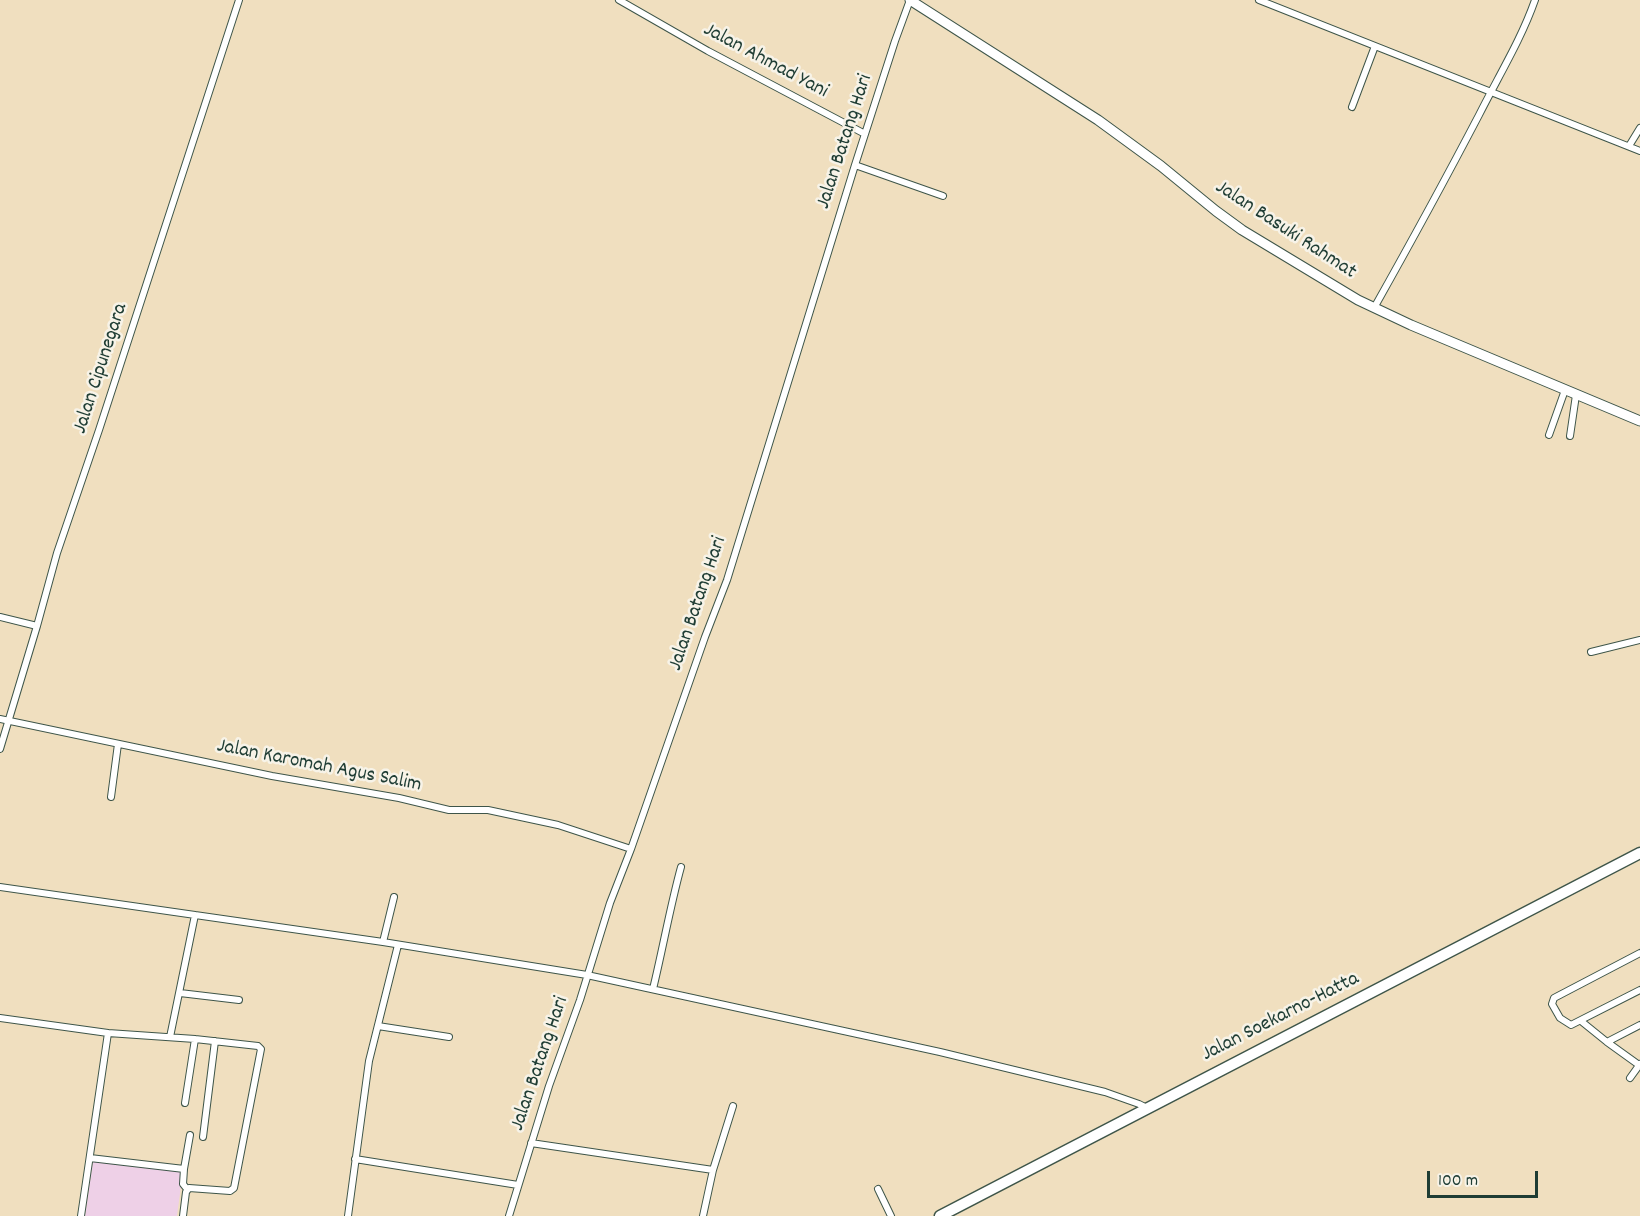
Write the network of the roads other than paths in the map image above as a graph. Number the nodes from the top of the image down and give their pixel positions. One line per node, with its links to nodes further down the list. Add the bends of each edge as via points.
1 (239, 0): 22 (street, Jalan Cipunegara, via 57,553)
2 (619, 0): 10 (street, Jalan Ahmad Yani)
3 (910, 0): 10 (street, Jalan Batang Hari); 15 (main road, Jalan Basuki Rahmat, via 1098,120 1242,230)
4 (1259, 0): 6 (street)
5 (1535, 0): 7 (street)
6 (1375, 46): 7 (street); 8 (street)
7 (1491, 91): 11 (street); 15 (street)
8 (1352, 107)
9 (1640, 128): 11 (street)
10 (865, 134): 13 (street, Jalan Batang Hari)
11 (1629, 146): 12 (street)
12 (1640, 151)
13 (855, 165): 14 (street); 30 (street, Jalan Batang Hari, via 727,580)
14 (943, 196)
15 (1374, 308): 16 (main road, Jalan Basuki Rahmat)
16 (1565, 390): 17 (main road, Jalan Basuki Rahmat); 19 (street)
17 (1576, 395): 18 (main road, Jalan Basuki Rahmat); 20 (street)
18 (1640, 421)
19 (1549, 435)
20 (1570, 436)
21 (0, 617): 22 (street)
22 (37, 627): 26 (street, Jalan Cipunegara)
23 (1640, 640): 24 (street)
24 (1591, 652)
25 (0, 719): 26 (street, Jalan Karomah Agus Salim)
26 (9, 721): 27 (street, Jalan Karomah Agus Salim); 28 (street, Jalan Cipunegara)
27 (118, 744): 29 (street); 30 (street, Jalan Karomah Agus Salim, via 449,810 488,810 558,825)
28 (0, 749)
29 (111, 797)
30 (631, 849): 39 (street, Jalan Batang Hari)
31 (1640, 853): 58 (main road, Jalan Soekarno-Hatta)
32 (681, 867): 40 (street)
33 (0, 887): 35 (street)
34 (394, 897): 36 (street)
35 (195, 915): 36 (street); 42 (street)
36 (383, 942): 37 (street)
37 (398, 945): 39 (street); 47 (street)
38 (1640, 953): 45 (street, via 1552,1000 1563,1021 1571,1025)
39 (587, 975): 40 (street); 61 (street, Jalan Batang Hari)
40 (653, 989): 58 (street, via 1106,1092)
41 (1640, 990): 45 (street)
42 (180, 993): 43 (street); 49 (street)
43 (239, 1000)
44 (0, 1018): 48 (street)
45 (1581, 1021): 53 (street)
46 (1640, 1025): 53 (street)
47 (378, 1026): 50 (street); 63 (street)
48 (108, 1033): 49 (street); 62 (street)
49 (170, 1037): 51 (street)
50 (449, 1037)
51 (195, 1039): 52 (street); 56 (street)
52 (215, 1041): 60 (street); 67 (street, via 261,1049 234,1188)
53 (1607, 1042): 54 (street)
54 (1640, 1064): 55 (street)
55 (1630, 1078)
56 (185, 1103)
57 (733, 1106): 65 (street)
58 (1147, 1109): 75 (main road, Jalan Soekarno-Hatta)
59 (190, 1135): 64 (street)
60 (203, 1137)
61 (531, 1143): 65 (street); 66 (street, Jalan Batang Hari)
62 (90, 1158): 64 (street); 69 (street)
63 (355, 1159): 66 (street); 71 (street)
64 (184, 1169): 67 (street, via 183,1185)
65 (713, 1170): 73 (street)
66 (518, 1185): 72 (street, Jalan Batang Hari)
67 (187, 1189): 70 (street)
68 (878, 1189): 74 (street)
69 (81, 1216)
70 (183, 1216)
71 (348, 1216)
72 (509, 1216)
73 (703, 1216)
74 (891, 1216)
75 (940, 1216)

